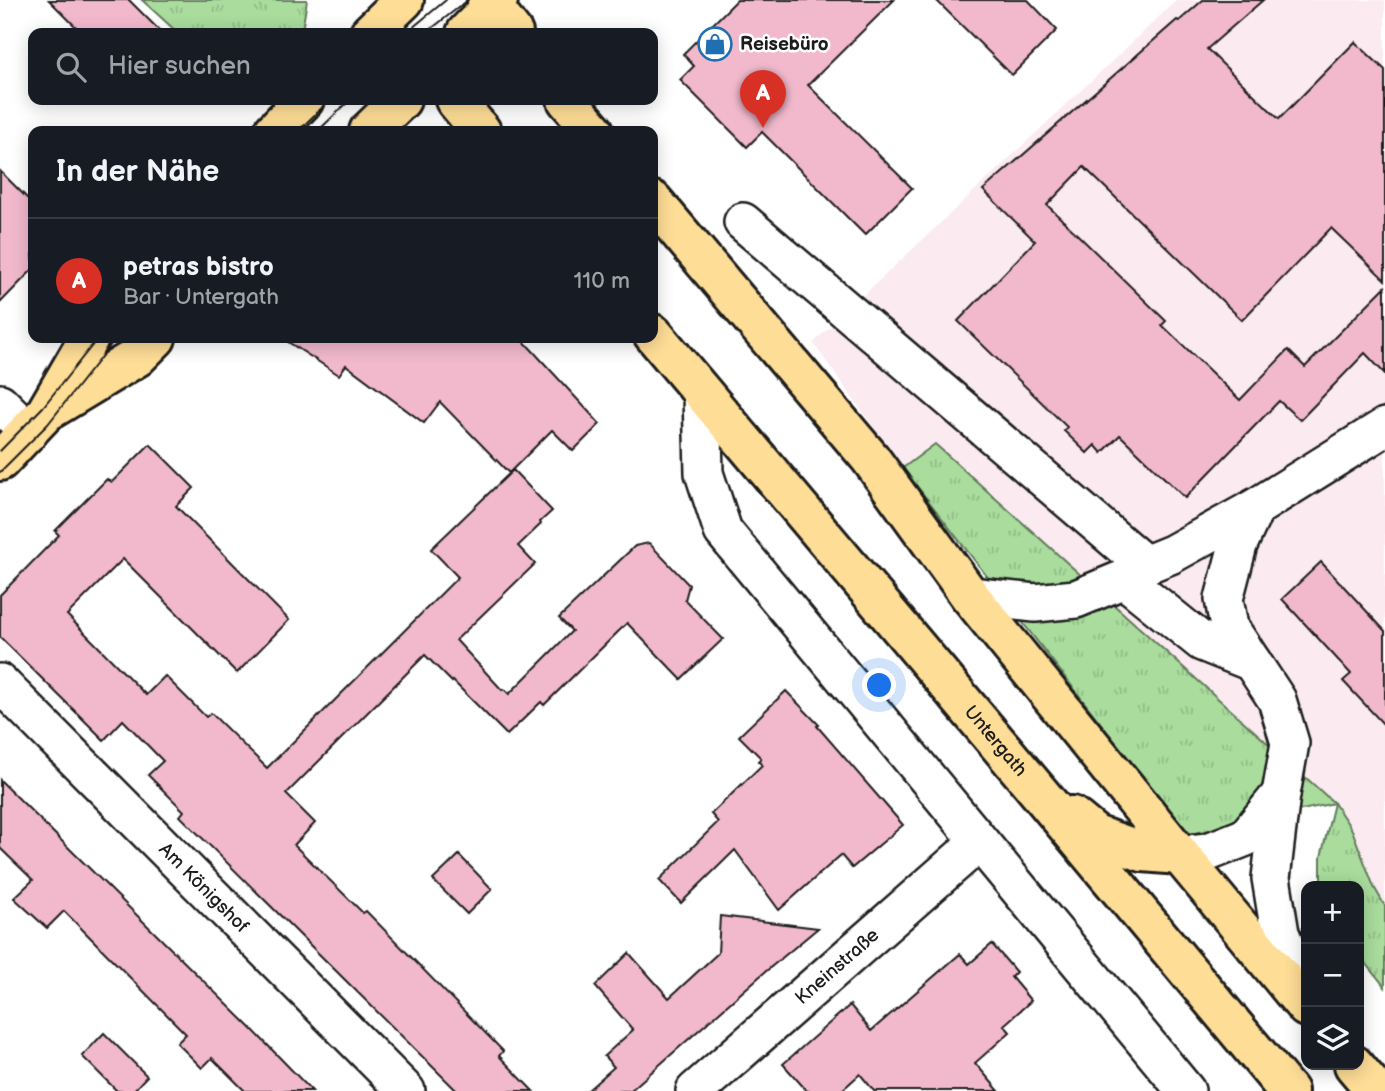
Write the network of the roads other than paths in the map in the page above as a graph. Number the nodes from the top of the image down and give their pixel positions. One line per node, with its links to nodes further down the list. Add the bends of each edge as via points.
1 (498, 10): 2 (main road)
2 (473, 28)
3 (299, 105): 7 (main road)
4 (396, 105): 8 (main road)
5 (459, 105): 9 (main road)
6 (571, 105): 10 (main road)
7 (279, 126)
8 (374, 126)
9 (477, 126)
10 (590, 126)
11 (658, 207): 23 (main road, via 870,458)
12 (743, 222): 22 (street)
13 (658, 340): 16 (main road, Untergath)
14 (86, 343): 18 (main road)
15 (151, 343): 18 (main road, via 137,357)
16 (702, 393): 26 (main road, Untergath); 28 (street, via 704,473 723,531)
17 (0, 403): 18 (street)
18 (37, 422): 20 (main road)
19 (1385, 426): 21 (street)
20 (0, 461)
21 (1255, 508): 22 (street); 24 (street, via 1238,545 1224,599 1229,627)
22 (1134, 572): 23 (street, via 1076,599 1035,603); 24 (street, via 1202,642)
23 (970, 596): 29 (main road)
24 (1252, 662): 27 (street, via 1277,700 1290,743)
25 (0, 683): 33 (street, Am Königshof)
26 (1032, 784): 29 (main road, via 1095,835 1143,852); 36 (main road, Untergath)
27 (1281, 794): 29 (street, via 1246,836 1208,852); 30 (street, via 1271,878 1280,933)
28 (979, 842): 34 (street, Kneinstraße); 35 (street)
29 (1180, 856): 31 (main road)
30 (1301, 982)
31 (1301, 1001)
32 (1358, 1070): 37 (main road)
33 (406, 1091)
34 (695, 1091)
35 (1186, 1091)
36 (1288, 1091)
37 (1376, 1091)

